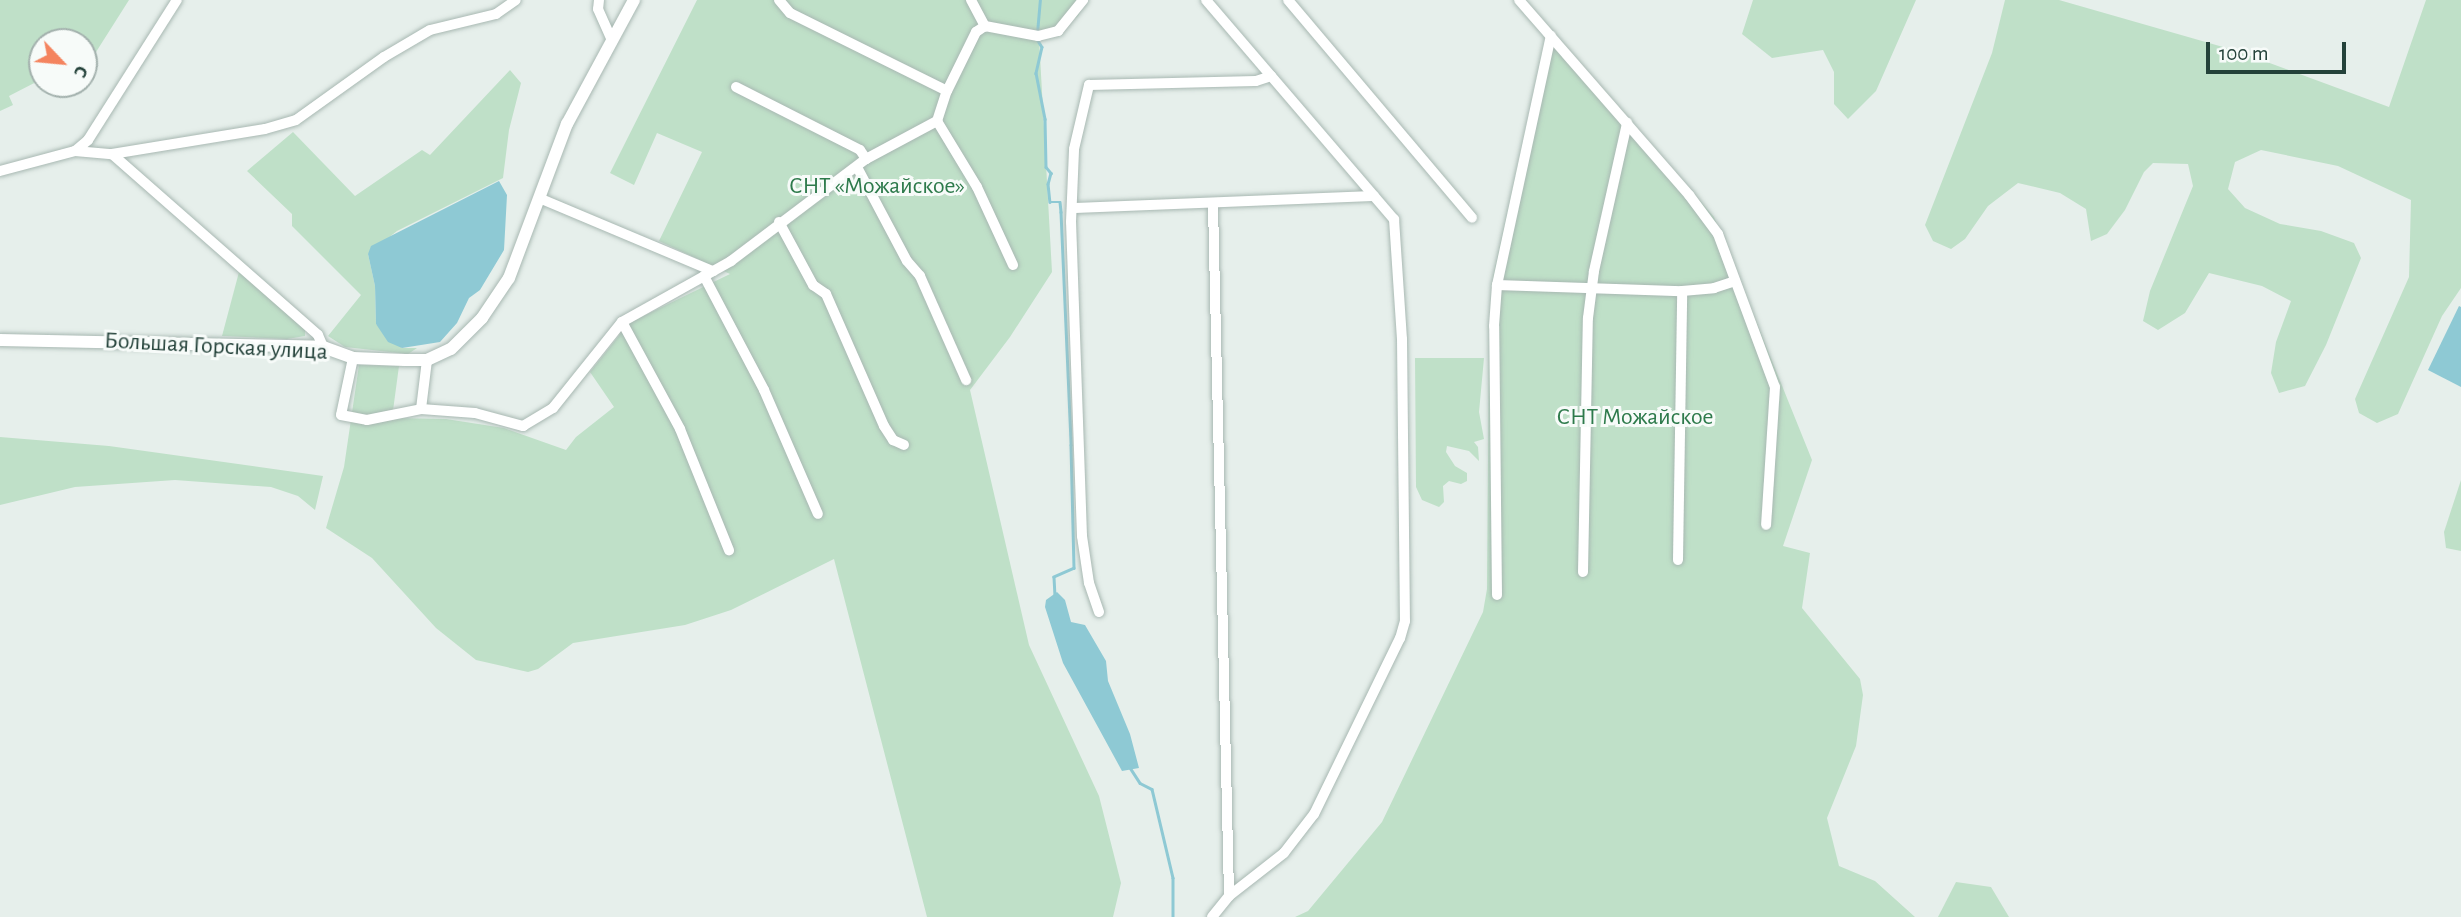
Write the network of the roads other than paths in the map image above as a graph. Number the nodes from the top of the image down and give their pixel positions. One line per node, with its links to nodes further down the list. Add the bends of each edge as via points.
1 (177, 0): 19 (street, via 98,126)
2 (516, 0): 20 (street, via 496,14 430,30 296,120)
3 (599, 0): 13 (street, via 598,9)
4 (634, 0): 13 (street)
5 (779, 0): 16 (street, via 790,13)
6 (971, 0): 11 (street)
7 (1083, 0): 11 (street, via 1058,31 1038,36)
8 (1206, 0): 14 (street)
9 (1288, 0): 28 (street)
10 (1519, 0): 12 (street)
11 (985, 26): 16 (street, via 976,32)
12 (1551, 36): 18 (street); 33 (street)
13 (611, 38): 25 (street, via 567,124)
14 (1271, 76): 24 (street); 27 (street, via 1256,81 1089,85 1074,149)
15 (736, 87): 21 (street, via 860,150)
16 (947, 91): 17 (street)
17 (937, 121): 21 (street); 30 (street, via 977,187)
18 (1627, 123): 32 (street, via 1708,218); 34 (street)
19 (75, 151): 20 (street); 23 (street)
20 (112, 154): 38 (street, via 318,335)
21 (866, 159): 22 (street)
22 (857, 167): 29 (street); 41 (street, via 919,276)
23 (0, 171)
24 (1374, 196): 26 (street); 51 (street, via 1394,219 1402,338 1405,621 1314,814 1284,852)
25 (538, 198): 31 (street); 40 (street, via 509,278 482,318 451,349)
26 (1213, 205): 27 (street); 51 (street)
27 (1074, 208): 50 (street, via 1082,536 1088,583)
28 (1472, 218)
29 (779, 222): 31 (street, via 731,261); 43 (street, via 813,285 826,294 884,426)
30 (1013, 265)
31 (708, 273): 36 (street); 44 (street)
32 (1733, 282): 35 (street); 45 (street, via 1774,387)
33 (1497, 285): 34 (street); 49 (street)
34 (1591, 287): 35 (street); 48 (street)
35 (1682, 291): 47 (street)
36 (622, 322): 42 (street, via 553,408 523,426 475,413); 46 (street, via 680,429)
37 (0, 340): 38 (street, Большая Горская улица)
38 (323, 347): 39 (street, Большая Горская улица)
39 (353, 358): 40 (street, Большая Горская улица); 42 (street, via 341,415 367,420)
40 (427, 360): 42 (street)
41 (966, 380)
42 (421, 409)
43 (904, 445)
44 (818, 514)
45 (1766, 525)
46 (729, 550)
47 (1678, 560)
48 (1583, 572)
49 (1497, 595)
50 (1099, 612)
51 (1229, 896): 52 (street)
52 (1212, 917)

